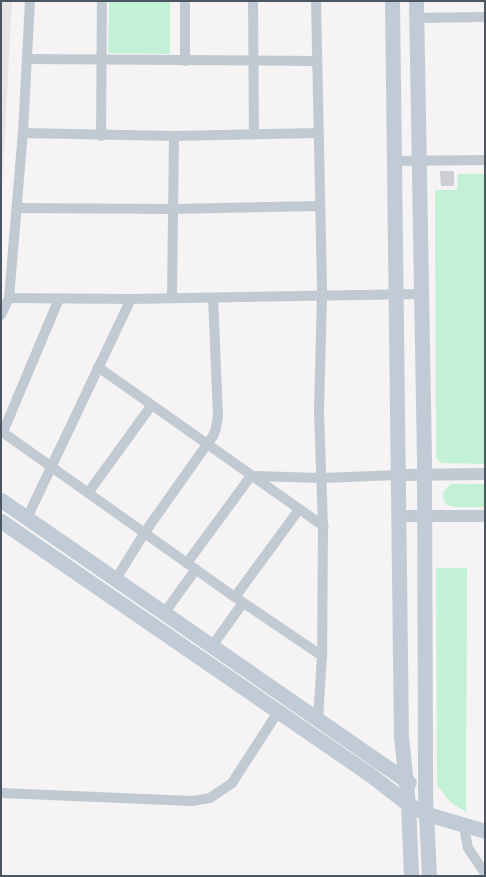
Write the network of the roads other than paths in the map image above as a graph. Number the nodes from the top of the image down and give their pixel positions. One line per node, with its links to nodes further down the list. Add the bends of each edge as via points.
1 (30, 1): 10 (street)
2 (102, 1): 11 (street)
3 (185, 1): 12 (street)
4 (253, 1): 14 (street)
5 (316, 1): 13 (street)
6 (392, 1): 21 (main road)
7 (416, 1): 9 (main road)
8 (485, 17): 9 (street)
9 (416, 18): 22 (main road)
10 (27, 59): 11 (street); 15 (street)
11 (102, 60): 12 (street); 18 (street)
12 (185, 61): 14 (street)
13 (316, 61): 14 (street); 17 (street)
14 (253, 62): 16 (street)
15 (23, 133): 18 (street); 24 (street)
16 (254, 134): 17 (street); 19 (street)
17 (318, 134): 23 (street)
18 (101, 136): 19 (street)
19 (174, 136): 25 (street)
20 (485, 160): 22 (street)
21 (394, 161): 22 (street); 26 (main road)
22 (418, 161): 27 (main road)
23 (319, 206): 25 (street); 28 (street)
24 (18, 208): 25 (street); 29 (street)
25 (172, 209): 30 (street)
26 (397, 294): 27 (street); 28 (street); 41 (main road)
27 (421, 294): 42 (main road)
28 (322, 296): 31 (street); 44 (street)
29 (9, 298): 32 (street); 34 (street)
30 (172, 298): 31 (street); 33 (street)
31 (213, 298): 38 (street, via 218,416)
32 (60, 299): 33 (street); 37 (street)
33 (131, 299): 35 (street)
34 (1, 315)
35 (98, 367): 36 (street); 39 (street)
36 (151, 406): 38 (street); 45 (street)
37 (2, 431): 39 (street)
38 (207, 445): 43 (street); 54 (street)
39 (53, 468): 45 (street); 51 (street)
40 (485, 474): 42 (street)
41 (398, 475): 42 (street); 44 (street); 48 (main road)
42 (424, 475): 49 (main road)
43 (251, 476): 44 (street); 47 (street); 55 (street)
44 (321, 478): 53 (street)
45 (88, 493): 54 (street)
46 (1, 500): 51 (main road)
47 (298, 511): 53 (street); 58 (street)
48 (399, 516): 49 (street); 64 (main road)
49 (423, 516): 50 (street); 68 (main road)
50 (485, 516)
51 (27, 518): 57 (main road)
52 (1, 521): 62 (main road)
53 (323, 526): 61 (street)
54 (145, 532): 55 (street); 57 (street)
55 (187, 563): 56 (street)
56 (196, 569): 58 (street); 59 (street)
57 (116, 579): 59 (main road)
58 (239, 600): 60 (street); 61 (street)
59 (164, 612): 60 (main road)
60 (212, 646): 63 (main road)
61 (322, 656): 63 (street)
62 (278, 712): 67 (street, via 232,783 210,798); 69 (main road)
63 (318, 719): 65 (main road)
64 (401, 736): 65 (main road, via 395,749); 66 (main road)
65 (374, 758): 66 (main road)
66 (404, 779): 68 (main road); 69 (main road)
67 (1, 793)
68 (425, 794): 70 (main road); 71 (main road)
69 (408, 804): 70 (main road); 74 (main road)
70 (428, 814): 71 (main road); 75 (main road)
71 (458, 824): 72 (main road); 73 (street, via 468,848)
72 (485, 831)
73 (485, 873)
74 (411, 876)
75 (430, 876)

